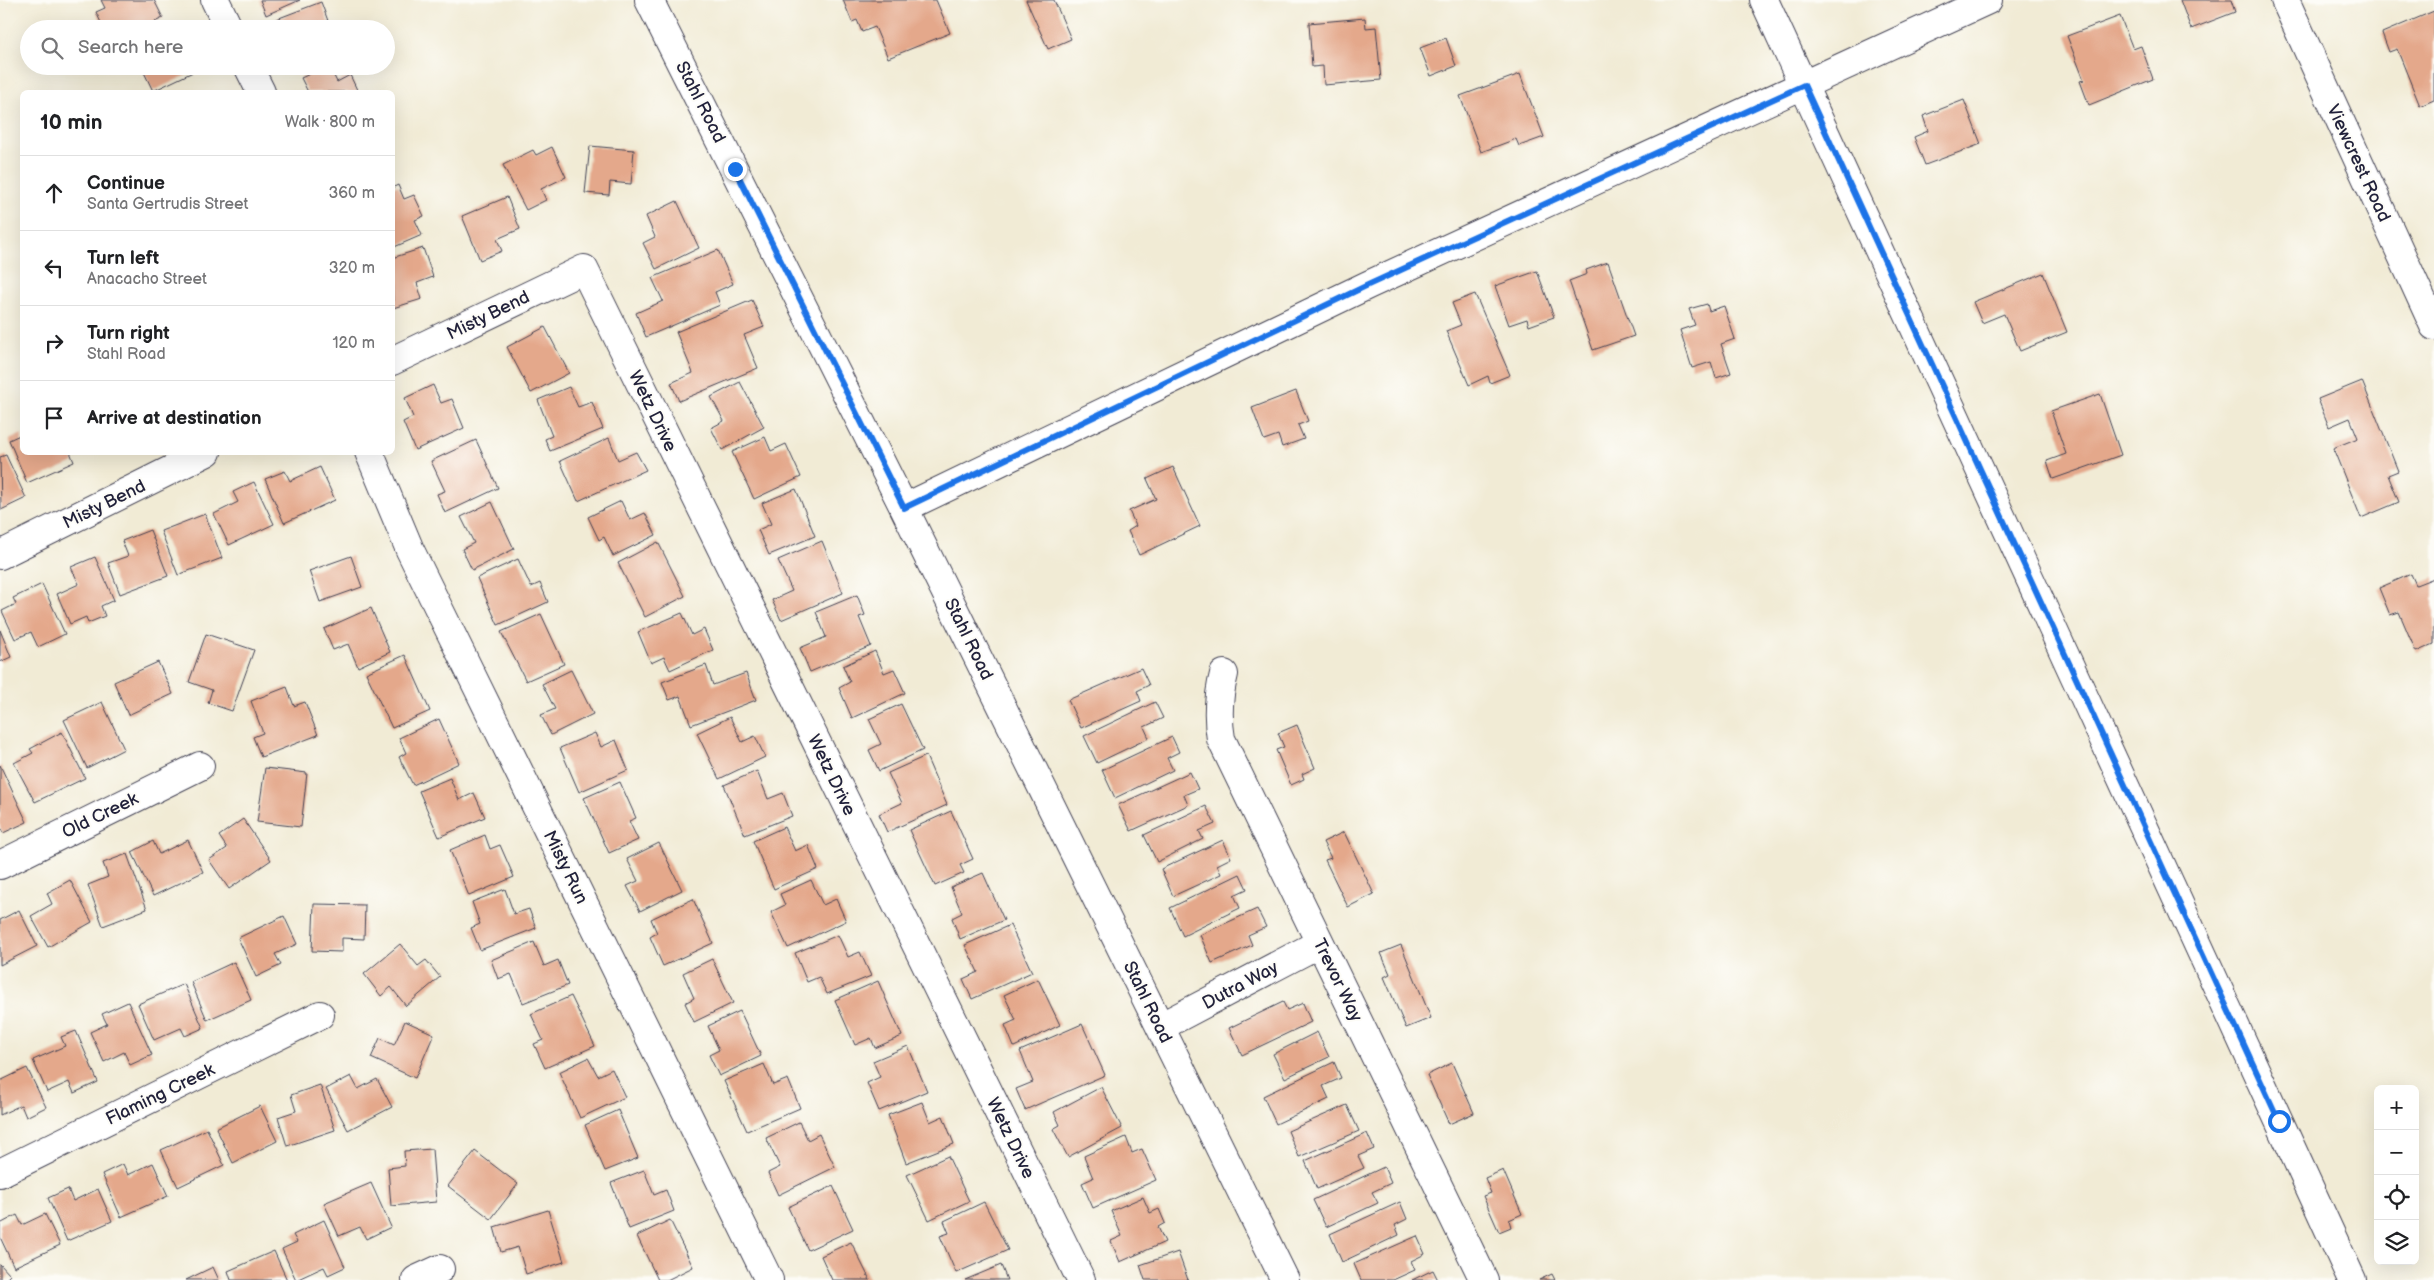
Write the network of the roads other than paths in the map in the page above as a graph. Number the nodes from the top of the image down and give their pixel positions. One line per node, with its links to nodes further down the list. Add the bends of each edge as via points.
1 (215, 0): 6 (street)
2 (649, 0): 15 (street, Stahl Road)
3 (1764, 0): 8 (street)
4 (1988, 0): 8 (street)
5 (2285, 0): 11 (street, Viewcrest Road)
6 (225, 20)
7 (252, 75): 9 (street)
8 (1804, 85): 15 (street, via 1368,285); 28 (street)
9 (260, 90)
10 (584, 269): 12 (street, Misty Bend); 25 (street, Wetz Drive)
11 (2434, 326)
12 (395, 361)
13 (201, 455): 16 (street, Misty Bend)
14 (369, 455): 24 (street, Misty Run, via 410,550)
15 (904, 508): 22 (street, Stahl Road)
16 (0, 555)
17 (1224, 674): 20 (street, Trevor Way, via 1218,699 1221,739)
18 (200, 766): 19 (street, Old Creek)
19 (0, 864)
20 (1320, 944): 22 (street, Dutra Way); 27 (street, Trevor Way)
21 (320, 1015): 23 (street, Flaming Creek)
22 (1160, 1027): 26 (street, Stahl Road)
23 (0, 1173)
24 (769, 1280)
25 (1081, 1280)
26 (1285, 1280)
27 (1484, 1280)
28 (2352, 1280)

